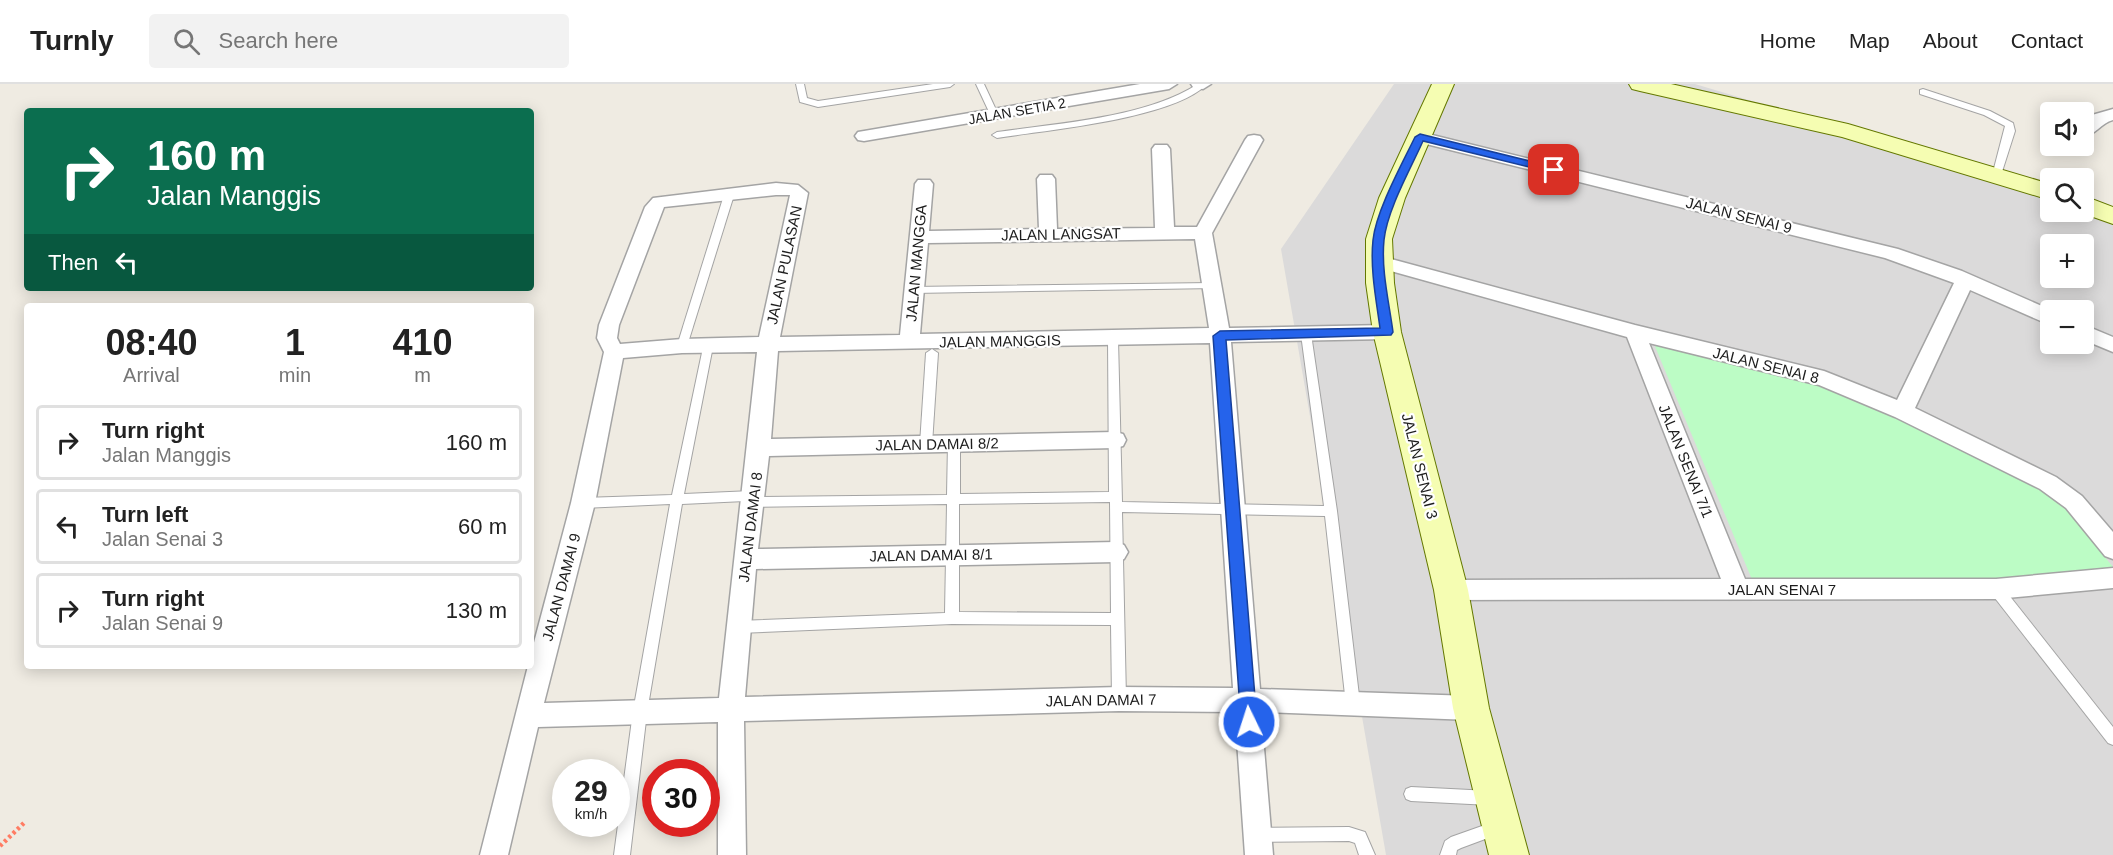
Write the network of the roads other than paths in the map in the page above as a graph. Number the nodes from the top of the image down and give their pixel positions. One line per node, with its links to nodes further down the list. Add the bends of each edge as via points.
1 (800, 84): 2 (lane, via 803,100 813,104)
2 (950, 84)
3 (980, 84): 9 (lane)
4 (1169, 84): 9 (street, JALAN SETIA 2)
5 (1202, 84): 12 (lane, via 1194,93 1138,111)
6 (1443, 84): 14 (street, JALAN SENAI 3)
7 (1641, 84): 17 (street, via 1848,131)
8 (1923, 92): 17 (lane, via 2010,124)
9 (994, 114): 13 (street, JALAN SETIA 2)
10 (2113, 114): 11 (street)
11 (2094, 123)
12 (997, 135)
13 (864, 136)
14 (1420, 137): 28 (street, JALAN SENAI 3, via 1392,198 1379,239); 29 (street, JALAN SENAI 9, via 1891,253)
15 (1254, 140): 25 (street)
16 (1161, 149): 24 (street)
17 (1997, 176): 20 (street)
18 (1046, 179): 26 (street)
19 (924, 184): 27 (street, JALAN MANGGA)
20 (2040, 189)
21 (729, 195): 40 (street, JALAN PULASAN, via 792,189 799,193); 42 (lane); 44 (street, via 659,201 654,207 609,325 607,338)
22 (2094, 208): 23 (street)
23 (2113, 216)
24 (1165, 233): 25 (street, JALAN LANGSAT); 26 (street, JALAN LANGSAT)
25 (1203, 233): 30 (street)
26 (1047, 234): 27 (street, JALAN LANGSAT)
27 (919, 237): 31 (street, JALAN MANGGA)
28 (1380, 262): 33 (street, JALAN SENAI 3); 34 (street, JALAN SENAI 8)
29 (1965, 281): 32 (street, JALAN SENAI 9); 46 (street)
30 (1212, 286): 31 (lane); 36 (street)
31 (914, 290): 39 (street, JALAN MANGGA)
32 (2040, 314)
33 (1387, 332): 35 (street, JALAN MANGGIS); 63 (street, JALAN SENAI 3)
34 (1635, 332): 46 (street, JALAN SENAI 8, via 1824,379); 64 (street, JALAN SENAI 7/1)
35 (1306, 334): 36 (street, JALAN MANGGIS); 57 (lane)
36 (1220, 336): 38 (street, JALAN MANGGIS); 56 (street)
37 (2094, 336): 41 (street)
38 (1113, 339): 39 (street, JALAN MANGGIS); 47 (lane)
39 (909, 342): 40 (street, JALAN MANGGIS)
40 (768, 344): 43 (street, JALAN MANGGIS); 50 (street, JALAN DAMAI 8)
41 (2113, 345)
42 (682, 346): 43 (street, JALAN MANGGIS); 44 (street, JALAN MANGGIS)
43 (708, 346): 51 (lane)
44 (614, 352): 55 (street, JALAN DAMAI 9)
45 (932, 353): 49 (lane)
46 (1903, 411): 58 (street, JALAN SENAI 8, via 2048,483 2074,502)
47 (1114, 440): 48 (street, JALAN DAMAI 8/2); 54 (lane)
48 (954, 443): 49 (street, JALAN DAMAI 8/2); 53 (lane)
49 (926, 444): 50 (street, JALAN DAMAI 8/2)
50 (759, 448): 52 (street, JALAN DAMAI 8)
51 (677, 499): 52 (lane); 55 (lane); 74 (lane)
52 (751, 499): 53 (lane); 61 (street, JALAN DAMAI 8)
53 (954, 500): 54 (lane); 60 (lane)
54 (1115, 502): 56 (lane); 59 (lane)
55 (582, 503): 75 (street, JALAN DAMAI 9)
56 (1233, 508): 57 (lane); 70 (street)
57 (1331, 511): 71 (lane)
58 (2113, 549)
59 (1116, 552): 60 (street, JALAN DAMAI 8/1); 67 (lane)
60 (953, 555): 61 (street, JALAN DAMAI 8/1); 66 (lane)
61 (746, 559): 68 (street, JALAN DAMAI 8)
62 (2113, 578): 65 (street, JALAN SENAI 7)
63 (1451, 590): 64 (street, JALAN SENAI 7); 72 (street, JALAN SENAI 3)
64 (1737, 590): 65 (street, JALAN SENAI 7)
65 (1996, 590): 76 (lane)
66 (952, 618): 67 (lane); 68 (lane)
67 (1117, 619): 69 (lane)
68 (738, 627): 73 (street, JALAN DAMAI 8)
69 (1119, 699): 70 (street, JALAN DAMAI 7); 73 (street, JALAN DAMAI 7)
70 (1247, 700): 71 (street, JALAN DAMAI 7); 79 (street)
71 (1353, 704): 72 (street, JALAN DAMAI 7)
72 (1471, 708): 78 (street, JALAN SENAI 3)
73 (731, 709): 74 (street, JALAN DAMAI 7); 82 (street, JALAN DAMAI 8)
74 (640, 712): 75 (street, JALAN DAMAI 7); 81 (lane)
75 (528, 715): 80 (street, JALAN DAMAI 9)
76 (2113, 738)
77 (1412, 794): 78 (lane)
78 (1502, 826): 84 (lane, via 1456,842 1450,846)
79 (1258, 845): 83 (lane, via 1348,834 1360,837)
80 (494, 855)
81 (622, 855)
82 (732, 855)
83 (1367, 855)
84 (1448, 855)

